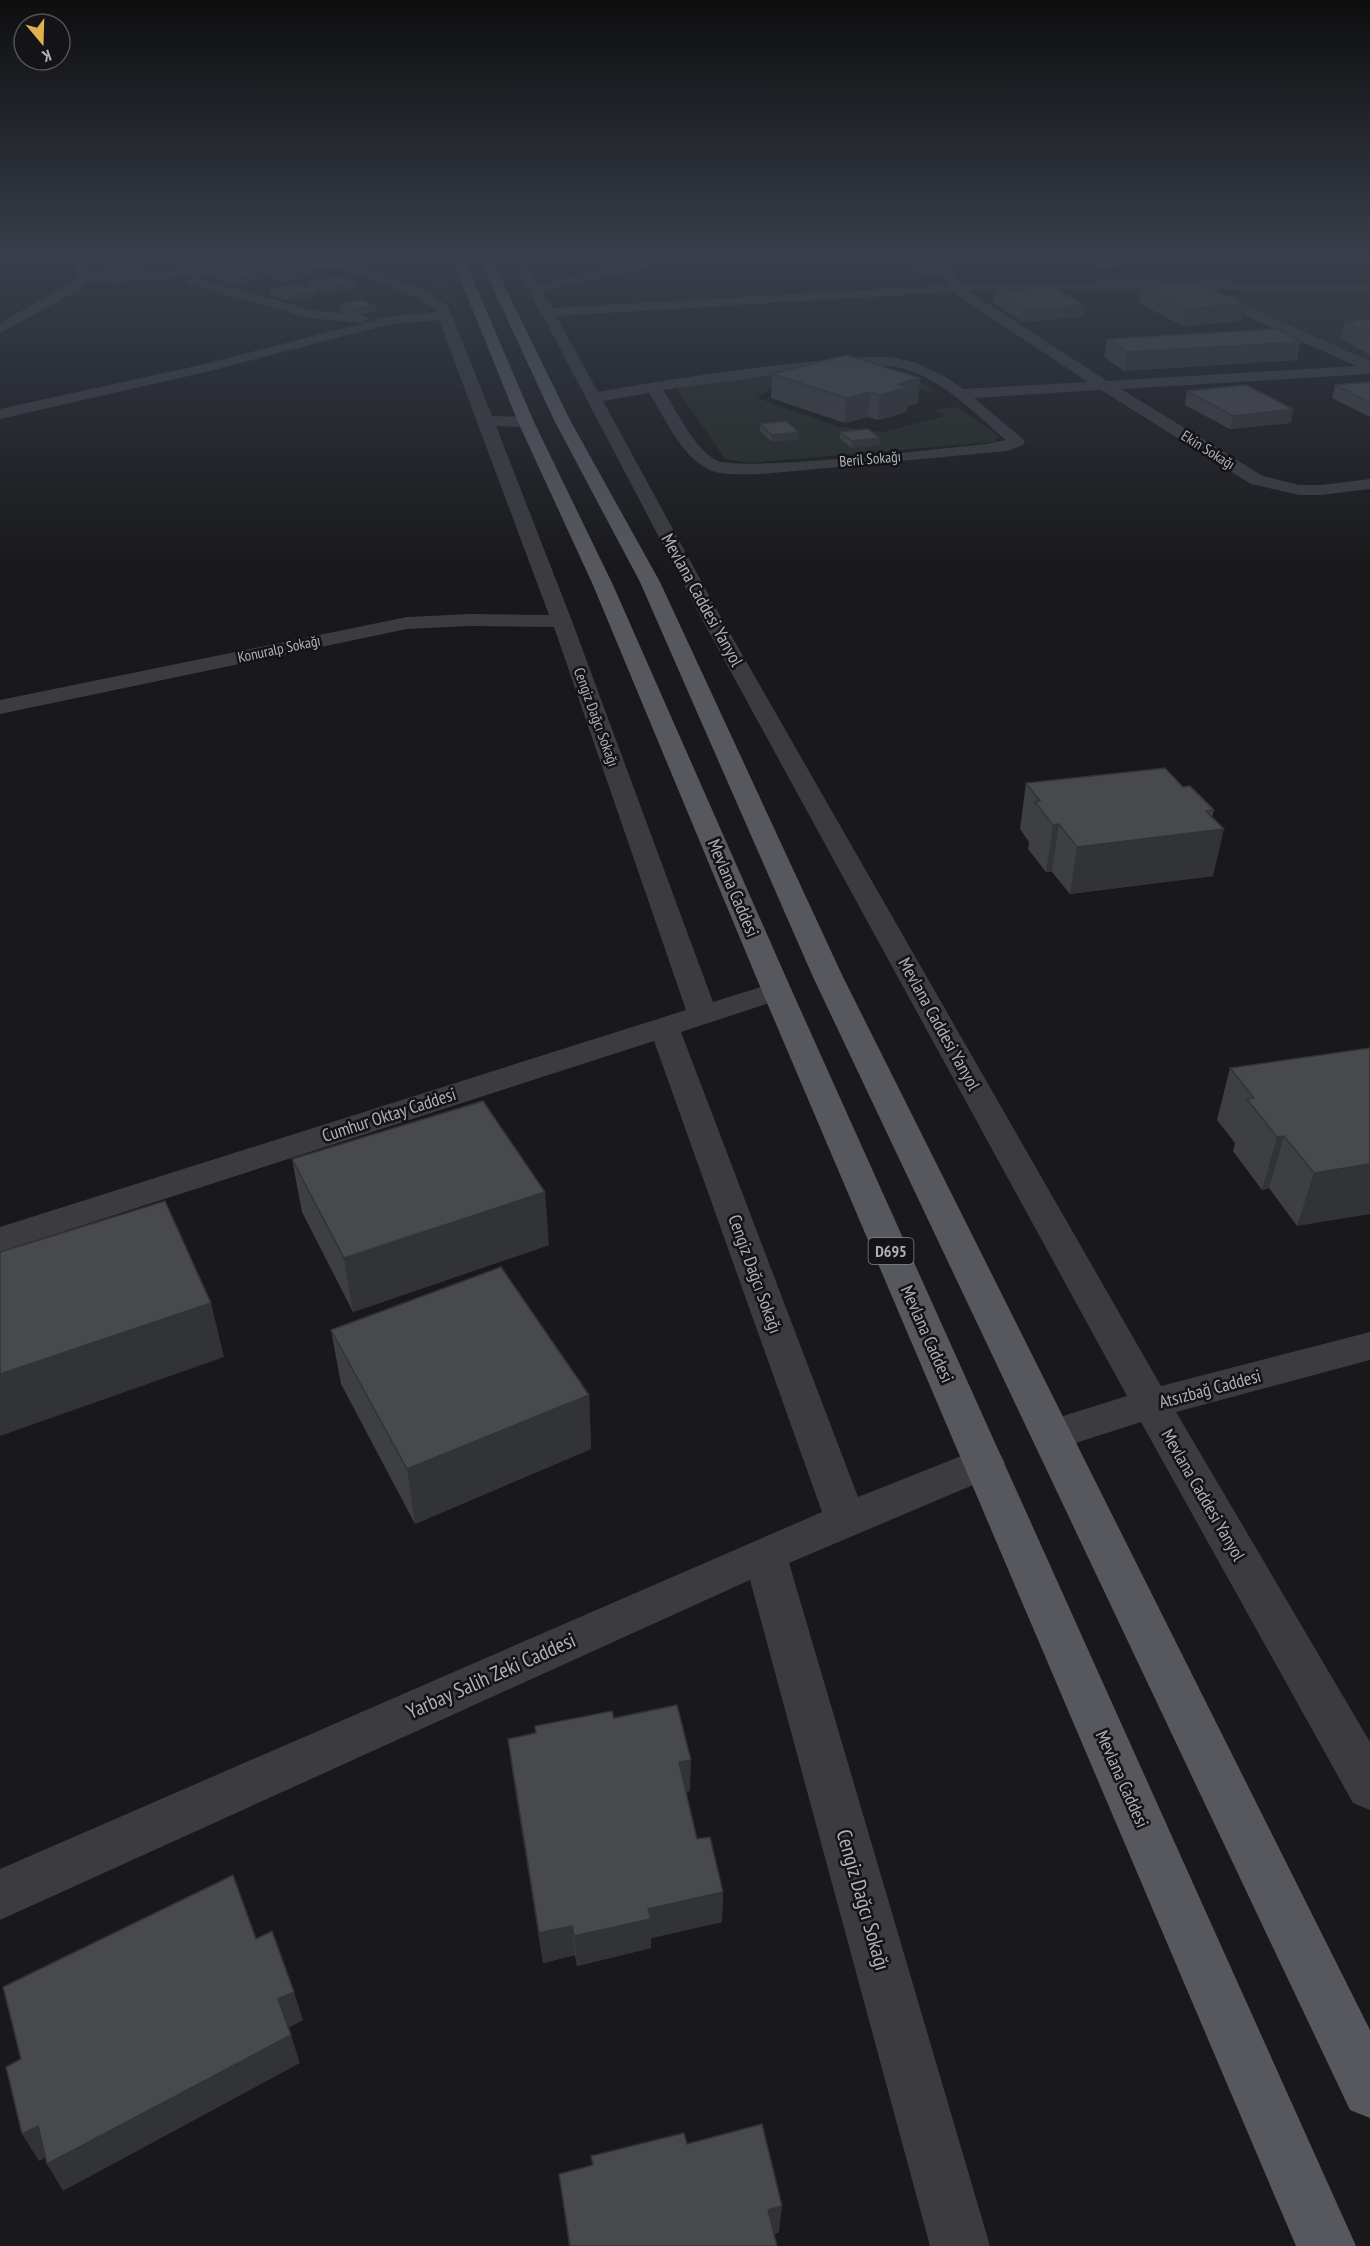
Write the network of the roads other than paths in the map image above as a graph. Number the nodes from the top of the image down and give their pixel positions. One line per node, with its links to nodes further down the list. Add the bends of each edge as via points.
1 (234, 361): 13 (street)
2 (463, 361): 14 (street, Cengiz Dağcı Sokağı)
3 (501, 361): 15 (main road, Mevlana Caddesi / D695)
4 (534, 361): 25 (main road, via 650,582 828,977)
5 (572, 361): 12 (street, Mevlana Caddesi Yanyol)
6 (1070, 361): 9 (street, Ekin Sokağı)
7 (1352, 361): 8 (street)
8 (1370, 369): 9 (street)
9 (1103, 385): 11 (street); 16 (street, Ekin Sokağı, via 1257,480 1321,490)
10 (653, 386): 11 (street, via 762,371 895,362 916,368); 11 (street, Beril Sokağı, via 693,449 722,468 762,469 986,449 1017,441); 12 (street)
11 (958, 394)
12 (592, 398): 24 (street, Mevlana Caddesi Yanyol)
13 (0, 414)
14 (486, 421): 15 (street); 17 (street, Cengiz Dağcı Sokağı)
15 (526, 422): 19 (main road, Mevlana Caddesi / D695, via 603,585)
16 (1370, 484)
17 (562, 621): 18 (street, Konuralp Sokağı, via 407,623); 20 (street, Cengiz Dağcı Sokağı)
18 (0, 707)
19 (777, 990): 20 (street, Cumhur Oktay Caddesi); 26 (main road, Mevlana Caddesi / D695)
20 (703, 1015): 21 (street, Cumhur Oktay Caddesi)
21 (663, 1028): 22 (street, Cumhur Oktay Caddesi); 27 (street, Cengiz Dağcı Sokağı)
22 (0, 1240)
23 (1370, 1346): 24 (street, Atsızbağ Caddesi)
24 (1151, 1404): 25 (street, Atsızbağ Caddesi); 29 (street, Mevlana Caddesi Yanyol)
25 (1051, 1435): 31 (main road)
26 (984, 1463): 27 (street, Yarbay Salih Zeki Caddesi); 33 (main road, Mevlana Caddesi / D695)
27 (846, 1521): 28 (street, Yarbay Salih Zeki Caddesi)
28 (765, 1554): 30 (street, Yarbay Salih Zeki Caddesi); 32 (street, Cengiz Dağcı Sokağı)
29 (1370, 1787)
30 (0, 1895)
31 (1370, 2090)
32 (960, 2246)
33 (1326, 2246)

